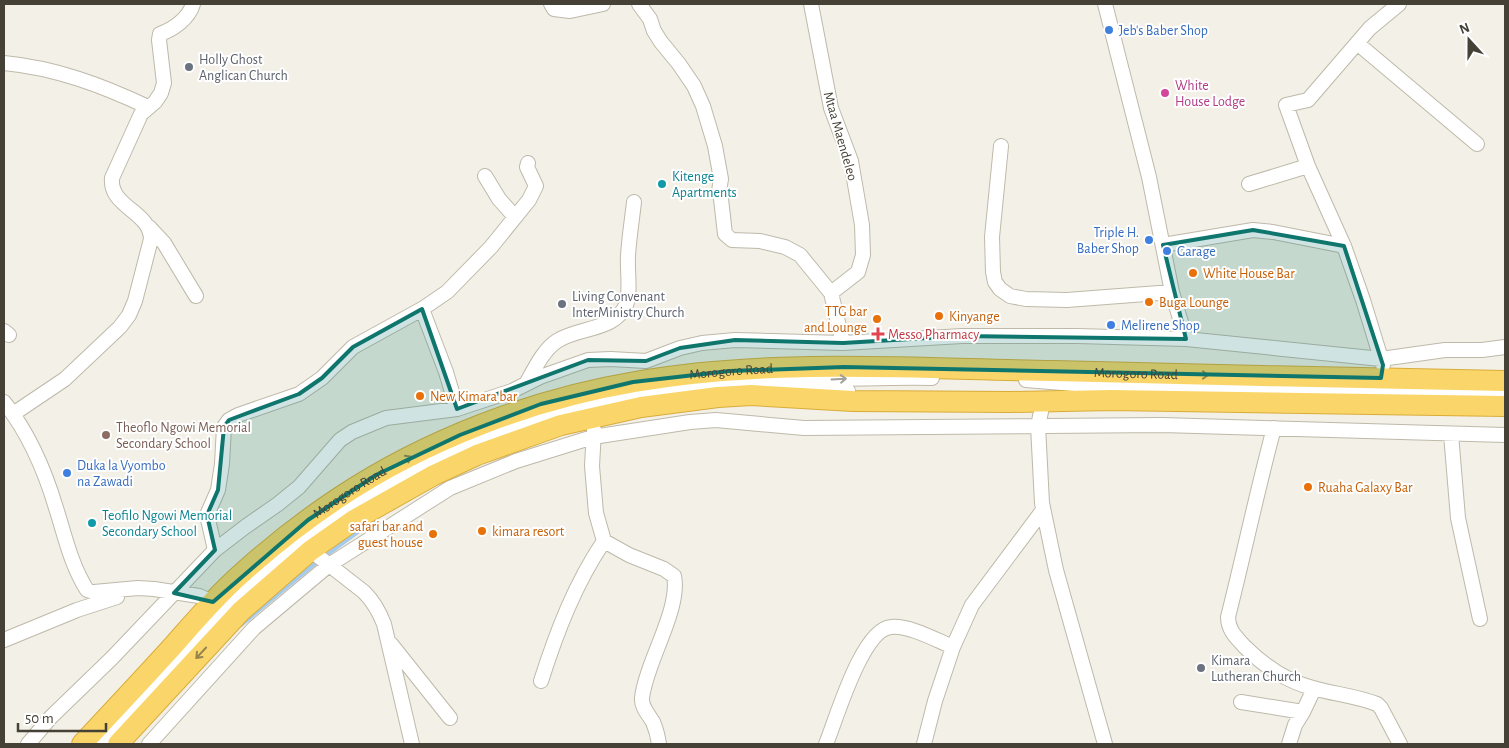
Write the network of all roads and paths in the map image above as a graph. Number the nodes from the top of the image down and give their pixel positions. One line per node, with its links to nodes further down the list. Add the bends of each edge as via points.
1 (193, 4): 10 (street, via 175,27 160,34 164,83 162,93)
2 (551, 4): 3 (street, via 554,9 570,11)
3 (604, 4)
4 (639, 4): 23 (street, via 661,42 694,86 703,106 716,146 725,234 732,240 760,241 785,247 800,255)
5 (811, 4): 23 (street, Mtaa Maendeleo, via 831,108 851,161 862,225 863,255 858,272)
6 (1106, 4): 20 (street, via 1150,177)
7 (1400, 4): 8 (street)
8 (1357, 43): 11 (street); 14 (street, via 1308,100 1286,105)
9 (4, 62): 10 (street, via 68,74)
10 (148, 107): 19 (street, via 141,114 112,182 118,198)
11 (1477, 144)
12 (1001, 146): 22 (street, via 992,237 993,272 1000,289 1010,296 1026,299 1067,300)
13 (528, 163): 18 (street, via 535,191)
14 (1308, 166): 16 (street); 21 (street)
15 (485, 176): 18 (street)
16 (1249, 184)
17 (634, 202): 33 (street, via 627,304 612,320 556,341)
18 (515, 217): 25 (street, via 447,292)
19 (149, 226): 24 (street, via 164,243); 39 (street, via 151,239 129,315 65,379)
20 (1163, 245): 21 (street, via 1254,230); 22 (street)
21 (1344, 246): 31 (street, via 1363,300)
22 (1172, 292): 26 (street)
23 (831, 293): 28 (street)
24 (196, 296)
25 (422, 310): 38 (street); 49 (street, via 353,347 322,378 298,394 229,420 224,427 218,490 207,516)
26 (1186, 339): 28 (street, via 962,336); 31 (street)
27 (1505, 341): 30 (street)
28 (843, 343): 33 (street, via 748,340 702,343 646,360 588,360)
29 (1505, 347): 30 (street)
30 (1482, 350): 31 (street, via 1446,350)
31 (1381, 369): 32 (highway, Morogoro Road); 53 (highway, Morogoro Road, one-way to 31, via 252,564 308,520 362,484 418,453 541,404 633,382 730,371 844,367)
32 (1505, 381)
33 (525, 384): 38 (street)
34 (1505, 394): 48 (street, Morogoro Road, via 1111,387 992,378 865,377 689,387 593,404 539,418 450,452 332,520)
35 (4, 402): 39 (street)
36 (1043, 402): 37 (highway, Morogoro Road, via 1111,400); 40 (highway, Morogoro Road, via 853,401 751,395 641,406); 41 (street)
37 (1505, 406)
38 (457, 409): 49 (street, via 386,418 352,432 340,440 299,487)
39 (13, 414): 51 (street, via 42,469 68,550 87,590 109,592)
40 (595, 417): 45 (street); 48 (highway, Morogoro Road, via 561,425 477,455 434,475)
41 (1038, 426): 42 (street); 45 (street, via 804,428 716,420); 46 (street)
42 (1274, 428): 43 (street); 59 (street, via 1228,624 1233,635 1274,672)
43 (1451, 434): 44 (street); 54 (street, via 1458,518)
44 (1505, 435)
45 (593, 437): 47 (street, via 596,513); 50 (street, via 516,461 450,488)
46 (1043, 510): 57 (street, via 972,605); 72 (street, via 1056,570)
47 (604, 540): 58 (street, via 570,600); 69 (street, via 674,576 676,586 672,606 642,700)
48 (305, 547): 50 (street); 63 (highway, Morogoro Road, one-way to 63, via 241,611); 66 (street, Morogoro Road, via 267,569 236,597)
49 (215, 550): 52 (street)
50 (328, 564): 55 (street, via 373,601); 67 (street, via 254,628)
51 (138, 588): 52 (street); 56 (street)
52 (174, 593): 53 (street, via 199,596); 64 (street)
53 (213, 602): 65 (highway, Morogoro Road)
54 (1480, 619)
55 (388, 639): 62 (street); 68 (street)
56 (4, 640)
57 (953, 647): 70 (street, via 905,628 881,630 850,678); 71 (street)
58 (541, 681)
59 (1314, 689): 61 (street); 74 (street, via 1377,704)
60 (1241, 702): 61 (street)
61 (1302, 712): 73 (street)
62 (450, 718)
63 (127, 740)
64 (28, 744)
65 (82, 744)
66 (99, 744)
67 (149, 744)
68 (412, 744)
69 (659, 744)
70 (826, 744)
71 (924, 744)
72 (1105, 744)
73 (1289, 744)
74 (1400, 744)

